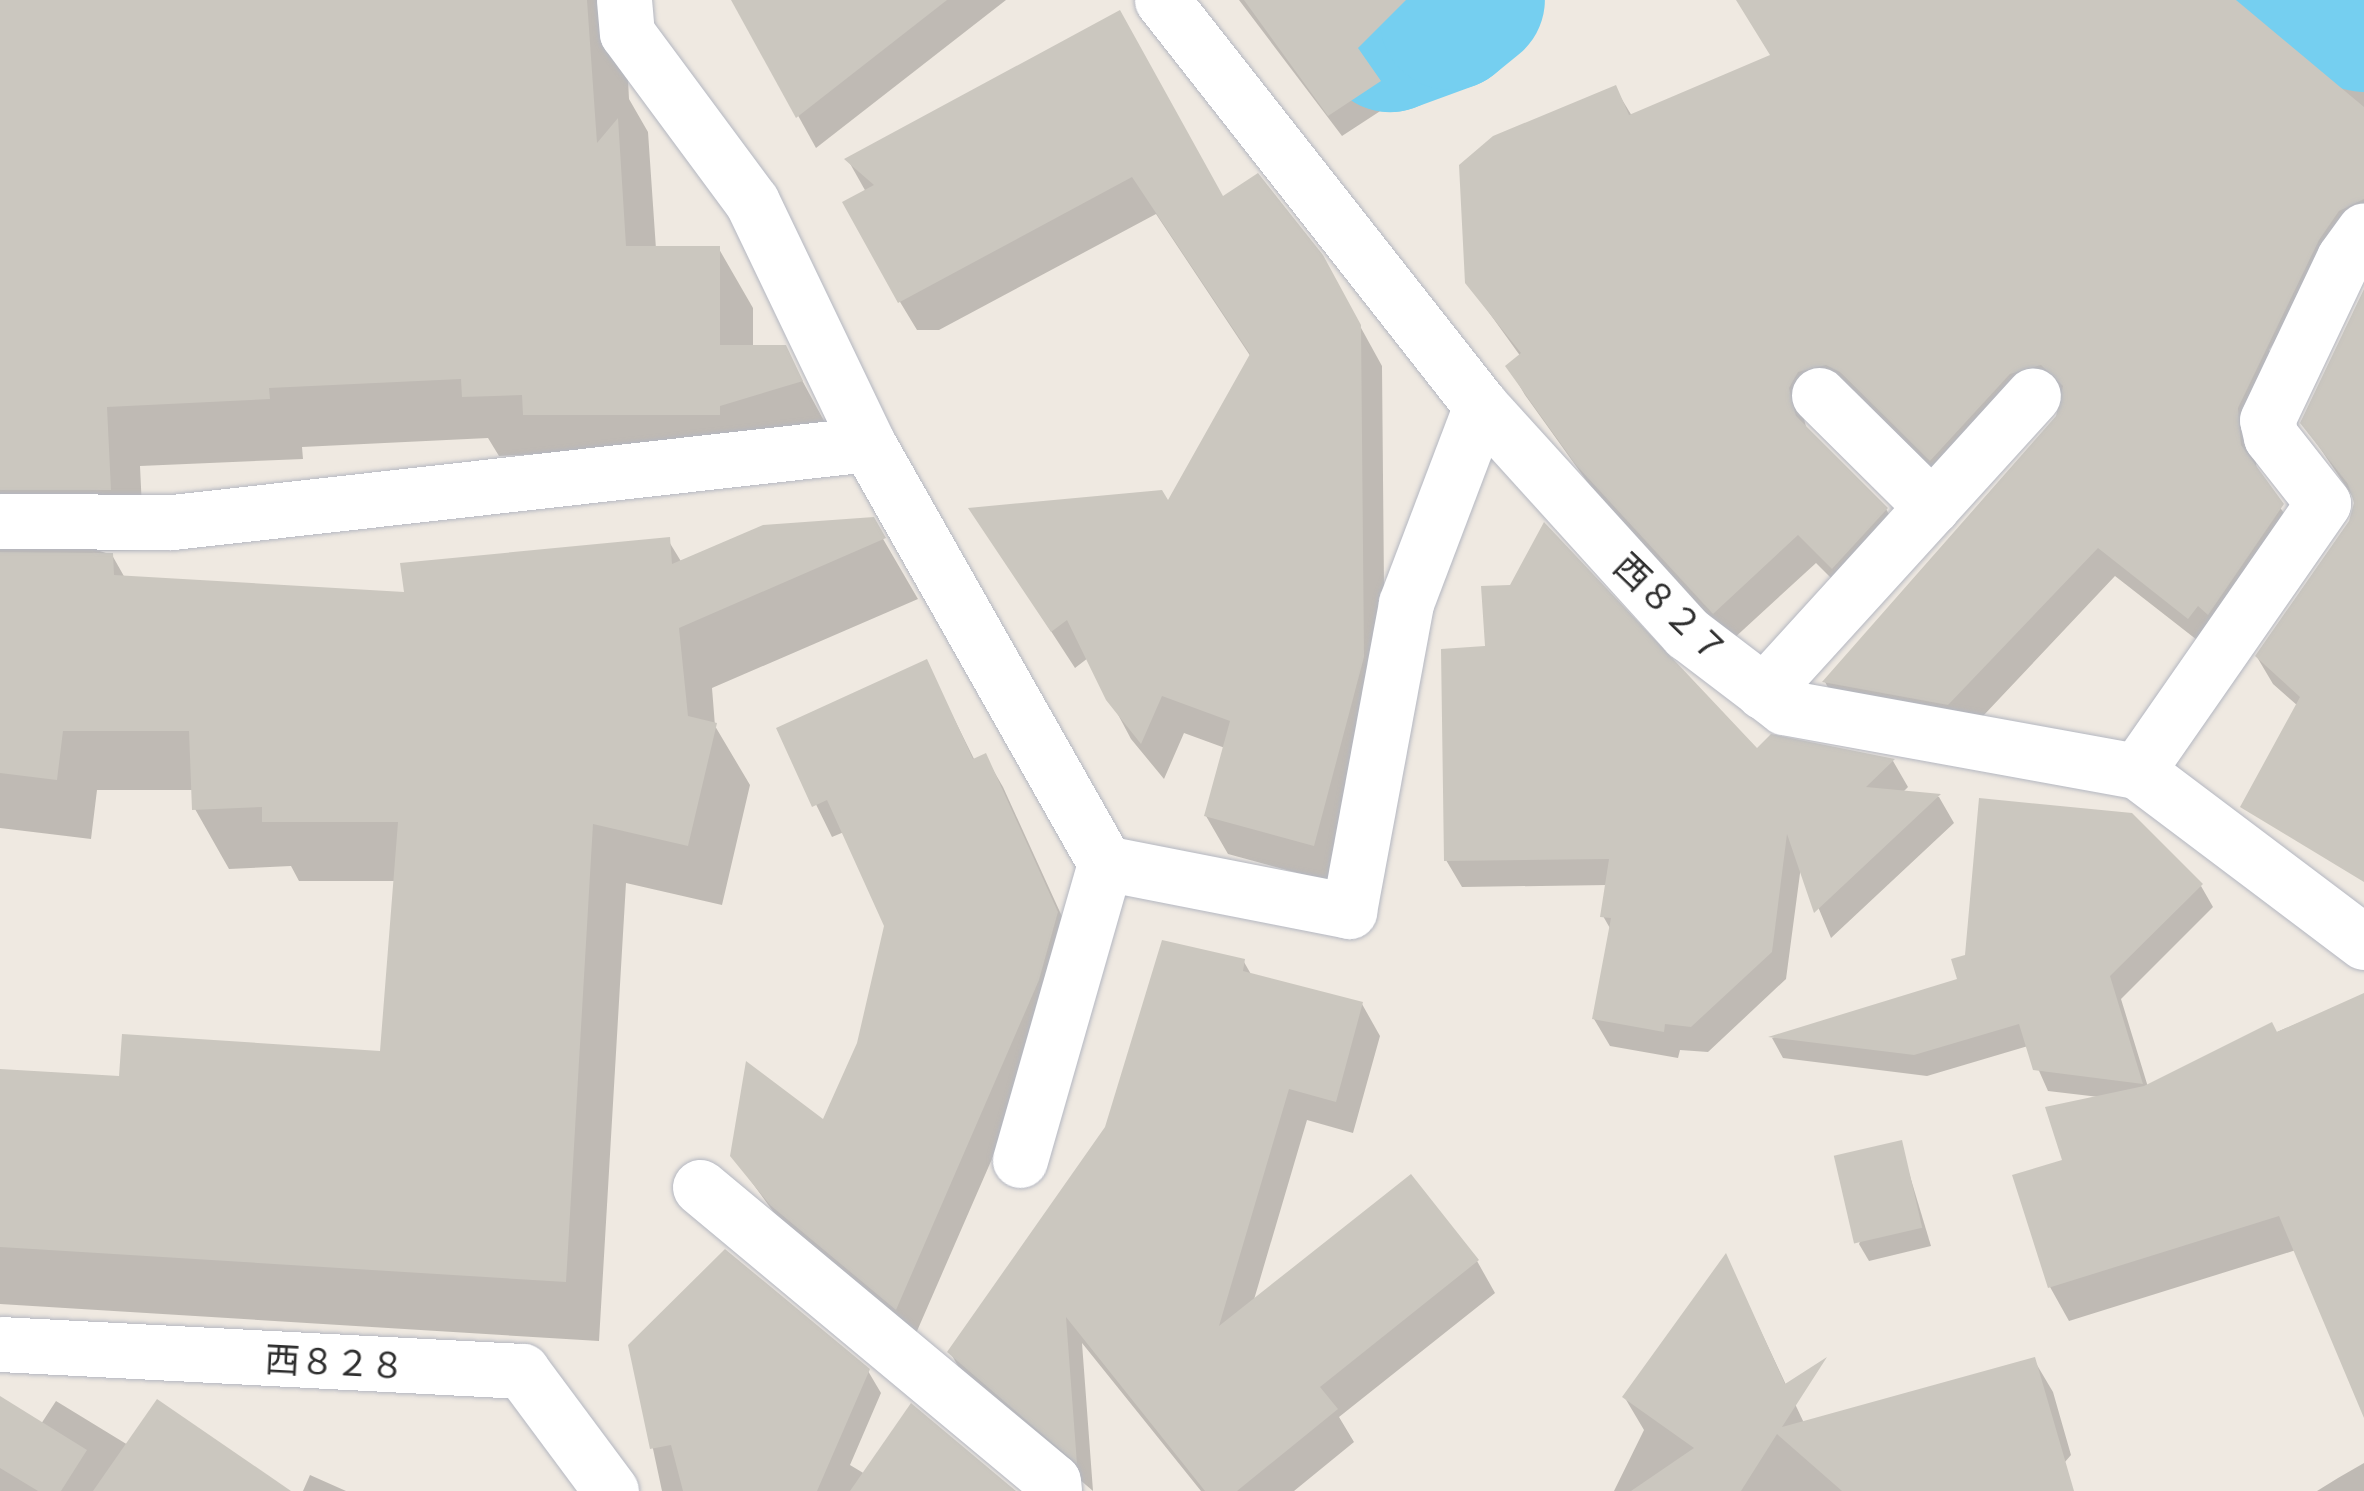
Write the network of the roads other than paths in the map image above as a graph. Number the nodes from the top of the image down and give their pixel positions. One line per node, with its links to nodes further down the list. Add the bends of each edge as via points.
1 (624, 0): 7 (street, via 627,33 752,202)
2 (1162, 0): 6 (street, 西８２７)
3 (2364, 230): 11 (street, via 2344,258 2268,420 2270,437 2323,503)
4 (1819, 396): 8 (street)
5 (2032, 396): 8 (street)
6 (1481, 406): 10 (street, 西８２７, via 1687,633); 12 (street, via 1406,604 1350,911)
7 (868, 444): 9 (street, via 173,522); 12 (street)
8 (1932, 507): 10 (street)
9 (0, 521)
10 (1764, 692): 11 (street, 西８２７, via 1784,707)
11 (2136, 771): 13 (street, 西８２７)
12 (1105, 863): 14 (street)
13 (2364, 942)
14 (1020, 1160)
15 (700, 1187): 18 (street, via 1054,1480)
16 (0, 1344): 17 (street, 西８２８, via 522,1371)
17 (611, 1491)
18 (1054, 1491)

